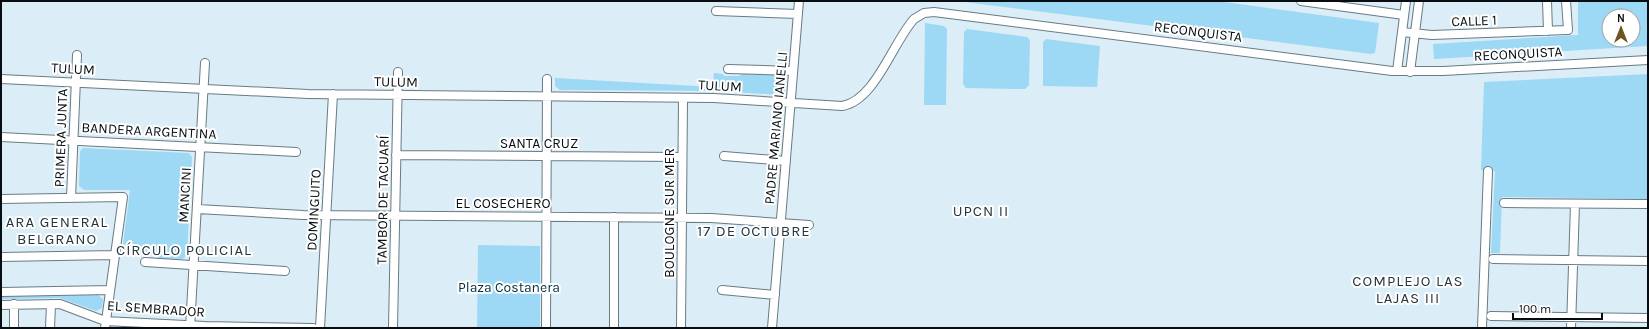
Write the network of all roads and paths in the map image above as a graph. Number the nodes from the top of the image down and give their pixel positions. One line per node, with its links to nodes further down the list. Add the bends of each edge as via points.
1 (799, 1): 8 (street, PADRE MARIANO IANELLI)
2 (1301, 1): 9 (street)
3 (1406, 1): 9 (street)
4 (1420, 1): 12 (street)
5 (1547, 1): 10 (street)
6 (1566, 1): 10 (street, CALLE 1, via 1568,30)
7 (716, 11): 8 (street)
8 (798, 14): 17 (street, PADRE MARIANO IANELLI)
9 (1404, 14): 11 (street)
10 (1548, 31): 12 (street, CALLE 1, via 1432,35)
11 (1402, 32): 12 (street, CALLE 1); 18 (street)
12 (1415, 33): 20 (street)
13 (77, 55): 23 (street, PRIMERA JUNTA)
14 (1648, 60): 20 (street, RECONQUISTA)
15 (205, 63): 24 (street, MANCINI)
16 (728, 69): 17 (street, TULUM)
17 (793, 71): 29 (street, PADRE MARIANO IANELLI)
18 (1397, 71): 20 (street, RECONQUISTA); 29 (street, RECONQUISTA, via 934,12 920,15 910,23 875,79 855,102 842,106)
19 (398, 72): 26 (street, TAMBOR DE TACUARÍ)
20 (1410, 72)
21 (1, 79): 23 (street, TULUM)
22 (548, 79): 27 (street)
23 (76, 82): 24 (street, TULUM); 31 (street, PRIMERA JUNTA)
24 (204, 89): 25 (street, TULUM); 32 (street, MANCINI)
25 (333, 94): 26 (street, TULUM); 46 (street, DOMINGUITO)
26 (397, 95): 27 (street, TULUM); 34 (street, TAMBOR DE TACUARÍ)
27 (547, 97): 28 (street, TULUM); 35 (street)
28 (683, 98): 29 (street, TULUM); 37 (street, BOULOGNE SUR MER)
29 (790, 103): 38 (street, PADRE MARIANO IANELLI)
30 (1, 136): 31 (street, BANDERA ARGENTINA)
31 (74, 140): 32 (street, BANDERA ARGENTINA); 40 (street, PRIMERA JUNTA)
32 (200, 147): 33 (street, BANDERA ARGENTINA); 45 (street, MANCINI)
33 (296, 152)
34 (396, 155): 35 (street, SANTA CRUZ); 47 (street, TAMBOR DE TACUARÍ)
35 (547, 156): 37 (street, SANTA CRUZ); 48 (street)
36 (724, 156): 38 (street)
37 (682, 157): 50 (street, BOULOGNE SUR MER)
38 (786, 161): 51 (street, PADRE MARIANO IANELLI)
39 (1488, 171): 83 (street)
40 (71, 198): 41 (street); 53 (street, via 123,197)
41 (1, 199)
42 (1504, 203): 43 (street)
43 (1575, 204): 44 (street); 56 (street)
44 (1648, 204)
45 (197, 209): 46 (street, EL COSECHERO); 59 (street, MANCINI)
46 (326, 215): 47 (street, EL COSECHERO); 77 (street, DOMINGUITO)
47 (395, 215): 48 (street, EL COSECHERO); 78 (street, TAMBOR DE TACUARÍ)
48 (547, 216): 49 (street, EL COSECHERO); 79 (street)
49 (614, 217): 50 (street, EL COSECHERO); 80 (street)
50 (682, 217): 51 (street, EL COSECHERO); 81 (street, BOULOGNE SUR MER)
51 (781, 223): 52 (street, EL COSECHERO); 64 (street, PADRE MARIANO IANELLI)
52 (809, 225)
53 (115, 255): 54 (street); 61 (street)
54 (1, 257)
55 (1493, 259): 56 (street)
56 (1573, 260): 57 (street); 69 (street)
57 (1648, 261)
58 (145, 262): 59 (street)
59 (194, 266): 60 (street); 72 (street, MANCINI)
60 (285, 271)
61 (110, 290): 63 (street); 71 (street)
62 (722, 290): 64 (street)
63 (1, 292)
64 (775, 294): 82 (street, PADRE MARIANO IANELLI)
65 (14, 304): 66 (street, EL SEMBRADOR); 67 (street, EL SEMBRADOR); 74 (street)
66 (51, 304): 71 (street, EL SEMBRADOR, via 60,304); 75 (street)
67 (1, 305)
68 (1491, 316): 69 (street)
69 (1571, 317): 70 (street); 84 (street)
70 (1648, 318)
71 (106, 324): 72 (street, EL SEMBRADOR)
72 (190, 326): 73 (street, EL SEMBRADOR)
73 (257, 327): 76 (street, EL SEMBRADOR)
74 (14, 328)
75 (50, 328)
76 (313, 328)
77 (320, 328)
78 (393, 328)
79 (546, 328)
80 (614, 328)
81 (681, 328)
82 (772, 328)
83 (1482, 328)
84 (1571, 328)

